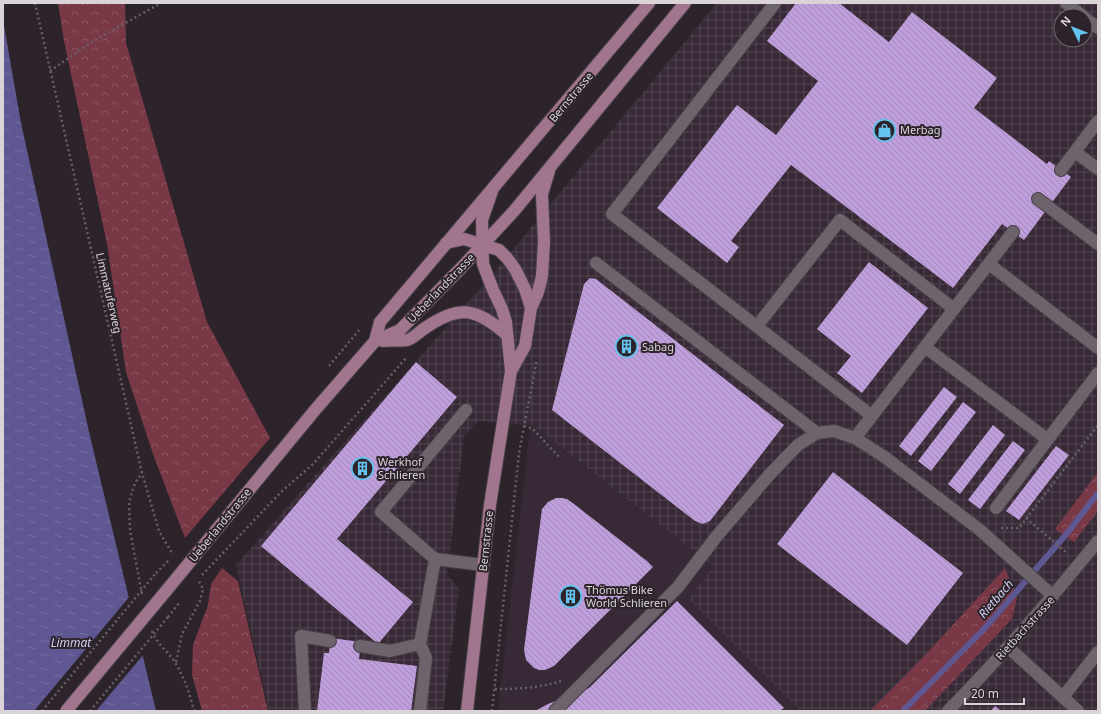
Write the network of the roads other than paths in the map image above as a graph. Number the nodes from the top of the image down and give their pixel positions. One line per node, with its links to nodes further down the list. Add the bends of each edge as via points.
1 (650, 3): 9 (main road, Bernstrasse)
2 (685, 3): 6 (main road, Bernstrasse)
3 (775, 3): 19 (street, via 612,214)
4 (1098, 121): 5 (street)
5 (1075, 152): 7 (street); 8 (street)
6 (550, 166): 13 (main road, Bernstrasse, via 514,211); 17 (main road, Bernstrasse, via 542,194 542,276)
7 (1098, 169)
8 (1061, 170)
9 (492, 191): 12 (main road, Bernstrasse); 13 (main road, Bernstrasse, via 482,220)
10 (1038, 199): 14 (street)
11 (1013, 232): 16 (street)
12 (446, 243): 13 (main road, Bernstrasse, via 464,239); 21 (main road, Ueberlandstrasse, via 380,322)
13 (483, 244): 17 (main road, Bernstrasse, via 499,250 507,258 525,289); 20 (main road, Bernstrasse, via 483,264 502,309); 21 (main road, Ueberlandstrasse, via 400,330)
14 (1098, 244)
15 (596, 263): 28 (street)
16 (989, 264): 18 (street); 23 (street)
17 (530, 308): 24 (main road, Bernstrasse, via 525,346)
18 (954, 309): 19 (street, via 840,220); 22 (street)
19 (756, 326): 27 (street)
20 (507, 335): 21 (main road, via 487,319 466,311 441,318 409,340); 24 (main road, Bernstrasse)
21 (375, 341): 42 (main road, Ueberlandstrasse, bridge)
22 (925, 347): 27 (street); 30 (street)
23 (1098, 348)
24 (511, 371): 34 (main road, Bernstrasse, via 494,473)
25 (1098, 372): 30 (street)
26 (466, 410): 33 (street, via 381,512)
27 (872, 416): 29 (street)
28 (817, 432): 29 (street, via 834,431); 46 (street, via 798,445 770,474 678,586)
29 (855, 438): 35 (street, via 886,458 990,539)
30 (1047, 440): 31 (street)
31 (996, 508)
32 (1098, 541): 35 (street, Rietbachstrasse)
33 (435, 559): 34 (street); 37 (street)
34 (483, 565): 45 (main road, Bernstrasse)
35 (1053, 596): 39 (street, Rietbachstrasse)
36 (330, 641): 43 (street, via 301,636)
37 (420, 644): 38 (street, via 390,651); 44 (street, via 426,658)
38 (360, 646)
39 (1008, 647): 41 (street); 47 (street, Rietbachstrasse)
40 (1098, 652): 41 (street)
41 (1063, 697): 48 (street)
42 (66, 711)
43 (305, 711)
44 (420, 711)
45 (467, 711)
46 (555, 711)
47 (948, 711)
48 (1078, 711)

